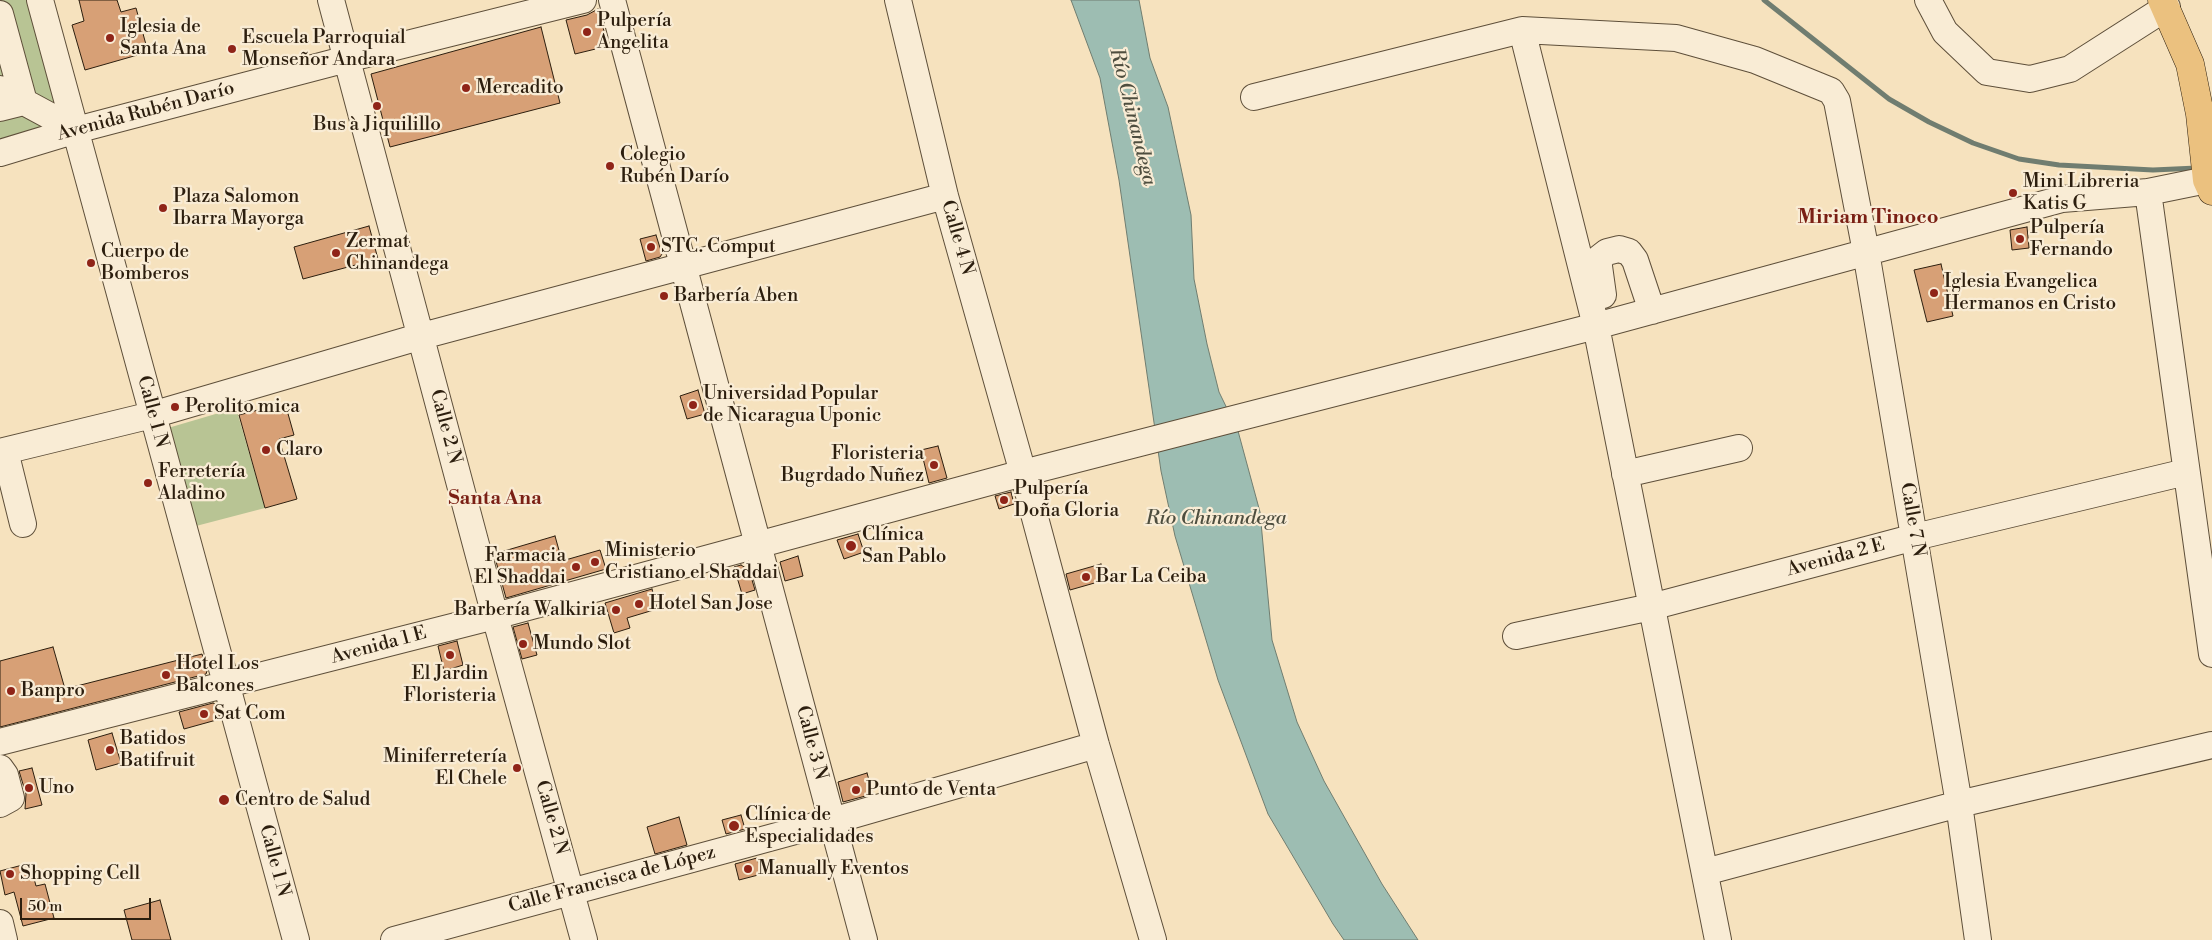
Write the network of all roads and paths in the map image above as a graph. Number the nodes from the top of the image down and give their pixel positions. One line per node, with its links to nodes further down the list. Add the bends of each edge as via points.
1 (40, 0): 8 (street); 14 (street, Calle 1 N)
2 (331, 0): 10 (street, Calle 2 N)
3 (583, 0): 10 (street, Avenida Rubén Darío)
4 (612, 0): 20 (street, Calle 3 N)
5 (898, 0): 18 (street, Calle 4 N)
6 (1928, 0): 7 (street, via 1945,32 1987,72 2030,79 2070,69)
7 (2164, 4): 16 (main road, via 2190,64)
8 (0, 13): 13 (street)
9 (1522, 30): 12 (street); 19 (street, Calle 7 N, via 1676,38 1755,60 1830,91 1836,101); 22 (street)
10 (347, 59): 14 (street, Avenida Rubén Darío); 23 (street, Calle 2 N)
11 (0, 89): 13 (street)
12 (1254, 97)
13 (12, 105): 14 (street)
14 (76, 130): 15 (street, Avenida Rubén Darío); 24 (street, Calle 1 N)
15 (0, 153)
16 (2210, 185): 17 (street, Avenida 1 E)
17 (2148, 192): 19 (street, Avenida 1 E, via 2062,199); 27 (street)
18 (945, 196): 20 (street); 28 (street, Calle 4 N)
19 (1866, 252): 21 (street, Avenida 1 E); 31 (street, Calle 7 N)
20 (684, 264): 23 (street); 32 (street, Calle 3 N)
21 (1652, 310): 22 (street, Avenida 1 E); 22 (street, via 1635,260 1628,252 1619,249 1608,252 1598,259)
22 (1603, 324): 28 (street, Avenida 1 E); 29 (street)
23 (422, 336): 24 (street); 34 (street, Calle 2 N)
24 (152, 415): 26 (street); 37 (street, Calle 1 N)
25 (1739, 448): 29 (street)
26 (3, 452): 30 (street)
27 (2186, 472): 31 (street, Avenida 2 E); 36 (street)
28 (1023, 473): 32 (street, Avenida 1 E); 39 (street, Calle 4 N)
29 (1625, 474): 33 (street)
30 (23, 524)
31 (1915, 537): 33 (street, Avenida 2 E); 43 (street, Calle 7 N)
32 (758, 546): 34 (street, Avenida 1 E); 44 (street, Calle 3 N)
33 (1651, 607): 35 (street, Avenida 2 E); 45 (street)
34 (495, 616): 37 (street, Avenida 1 E); 46 (street, Calle 2 N)
35 (1516, 636)
36 (2212, 654)
37 (227, 686): 38 (street, Avenida 1 E); 47 (street, Calle 1 N)
38 (0, 742)
39 (1096, 744): 44 (street); 51 (street, Calle 4 N)
40 (2212, 745): 43 (street)
41 (0, 768): 42 (street, via 11,798)
42 (0, 804)
43 (1959, 804): 45 (street); 53 (street, Calle 7 N)
44 (832, 821): 46 (street, Calle Francisca de López); 50 (street, Calle 3 N)
45 (1706, 872): 52 (street)
46 (571, 890): 48 (street, Calle Francisca de López); 49 (street, Calle 2 N)
47 (296, 940)
48 (394, 940)
49 (584, 940)
50 (864, 940)
51 (1153, 940)
52 (1718, 940)
53 (1978, 940)

